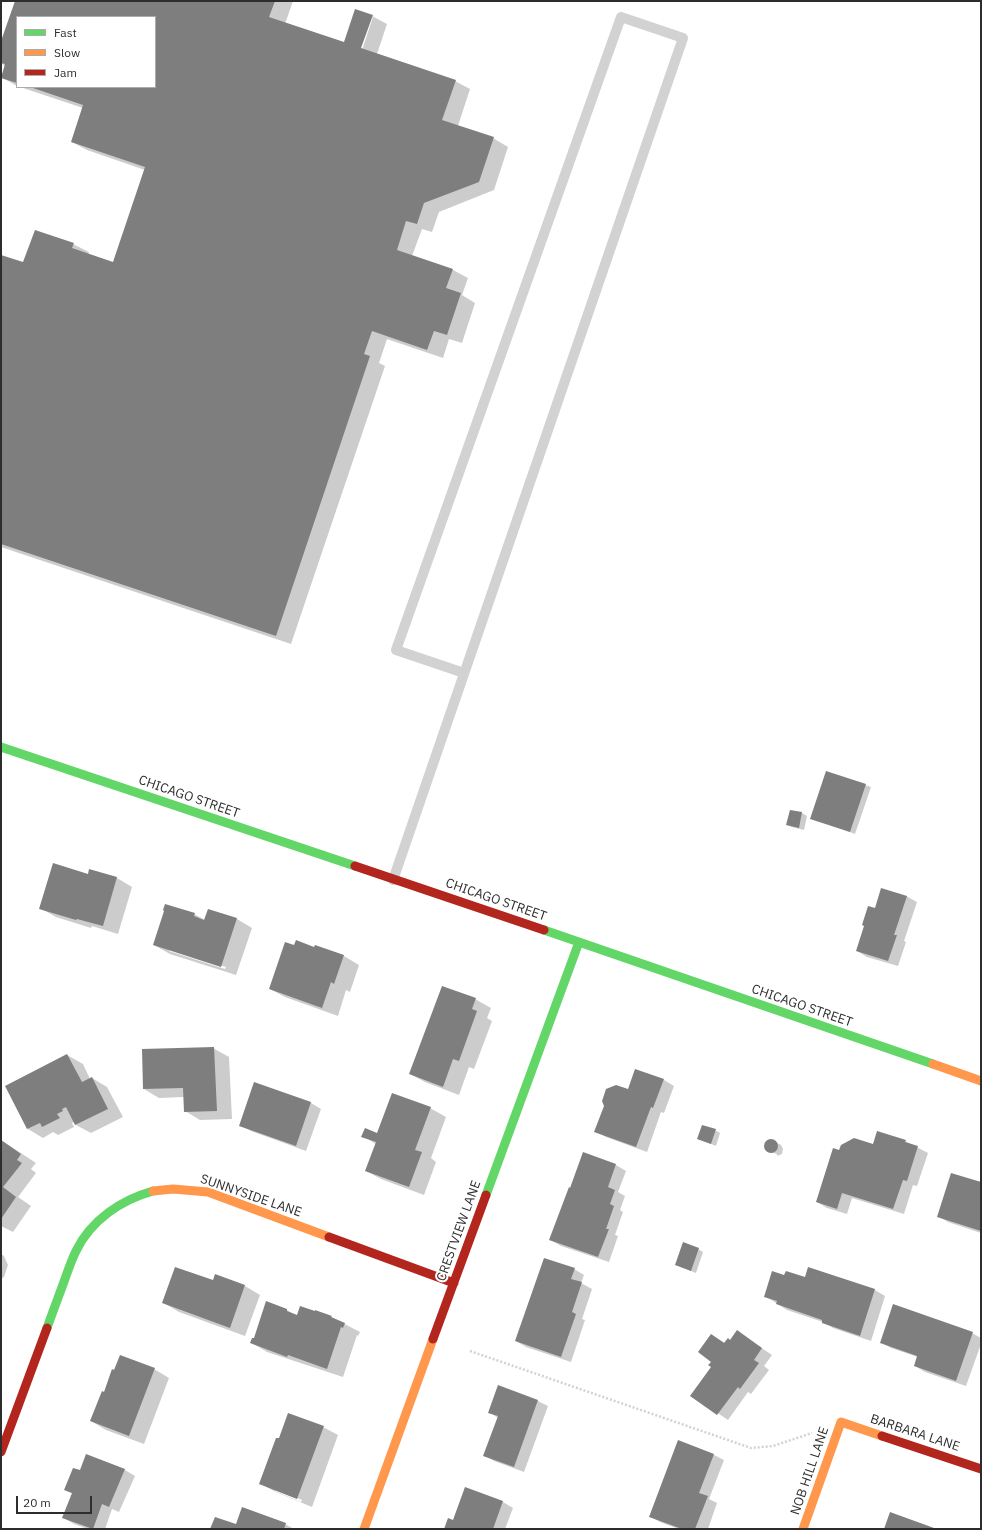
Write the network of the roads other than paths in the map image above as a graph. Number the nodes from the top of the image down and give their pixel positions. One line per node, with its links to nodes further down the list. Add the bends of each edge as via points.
1 (464, 673): 1 (lane, via 683,38 620,17 396,650); 3 (lane)
2 (1, 747): 3 (street, CHICAGO STREET)
3 (393, 880): 4 (street, CHICAGO STREET)
4 (580, 942): 5 (street, CHICAGO STREET); 6 (street, CRESTVIEW LANE)
5 (981, 1081)
6 (454, 1283): 8 (street, SUNNYSIDE LANE, via 208,1192 185,1188 161,1189 138,1195 110,1211 94,1224 76,1250); 10 (street, CRESTVIEW LANE)
7 (840, 1422): 9 (street, BARBARA LANE); 11 (street, NOB HILL LANE)
8 (1, 1452)
9 (981, 1468)
10 (364, 1529)
11 (803, 1529)

